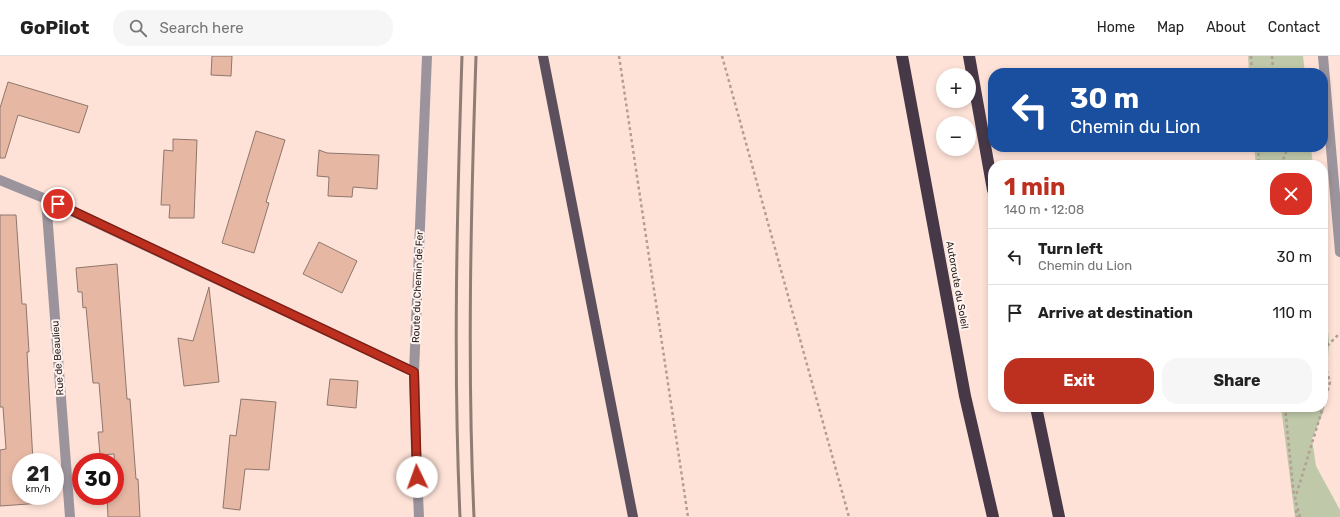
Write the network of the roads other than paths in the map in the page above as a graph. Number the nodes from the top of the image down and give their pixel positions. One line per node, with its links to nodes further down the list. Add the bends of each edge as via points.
1 (427, 56): 12 (street, Route du Chemin de Fer)
2 (543, 56): 16 (main road)
3 (902, 56): 17 (highway, Autoroute du Soleil, via 965,396)
4 (969, 56): 8 (highway)
5 (1323, 56): 6 (street)
6 (1324, 68)
7 (1328, 114): 11 (street)
8 (988, 162)
9 (0, 180): 10 (street)
10 (46, 199): 12 (street); 14 (street, Rue de Beaulieu)
11 (1340, 252)
12 (414, 372): 15 (street, Route du Chemin de Fer)
13 (1037, 412): 18 (highway)
14 (70, 517)
15 (419, 517)
16 (633, 517)
17 (993, 517)
18 (1059, 517)

